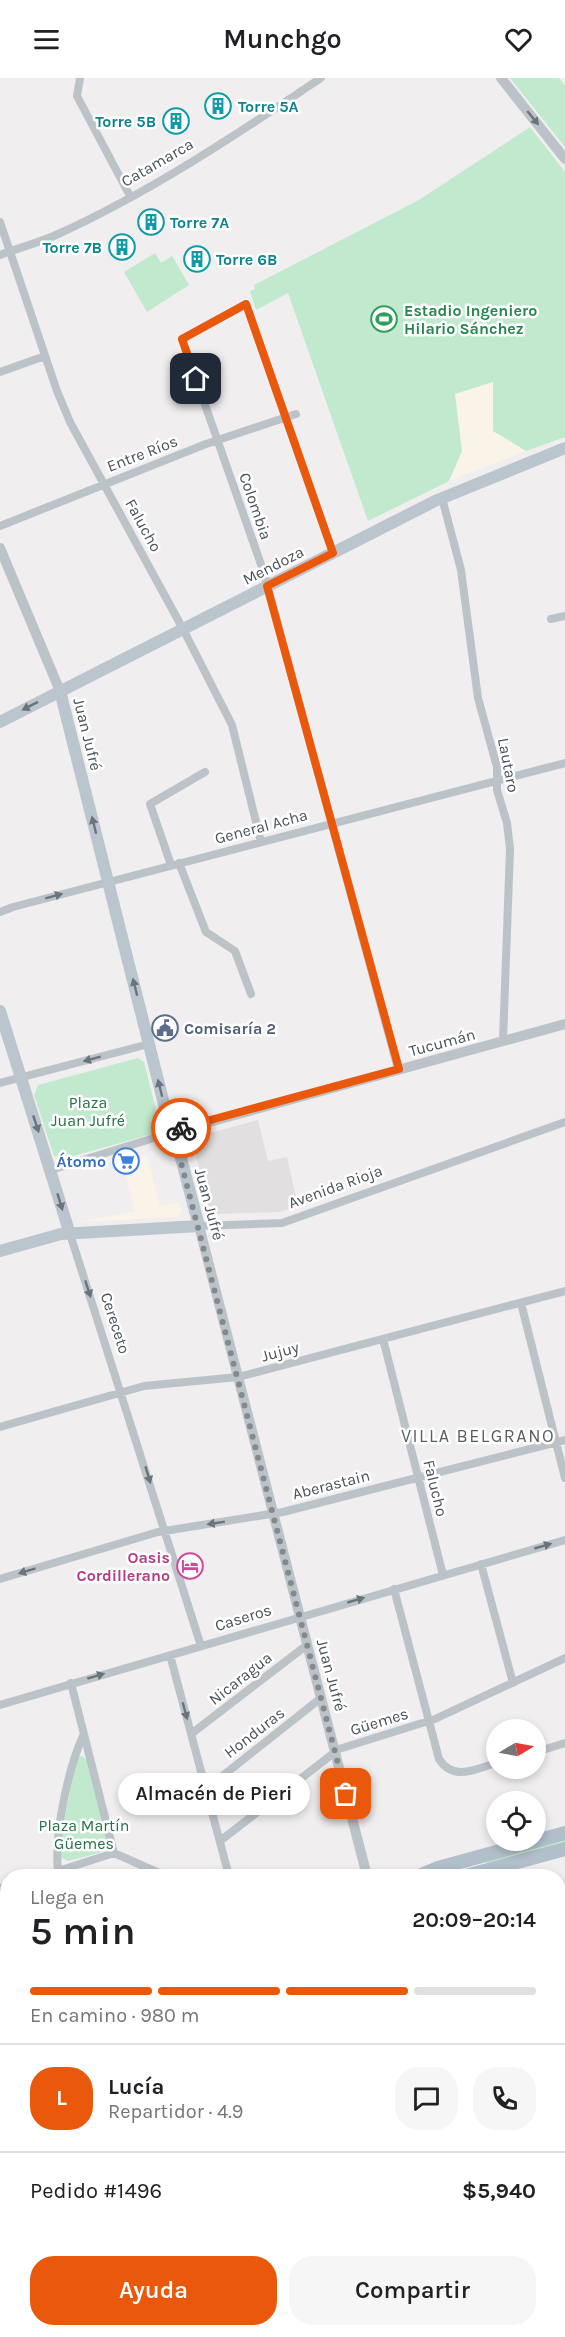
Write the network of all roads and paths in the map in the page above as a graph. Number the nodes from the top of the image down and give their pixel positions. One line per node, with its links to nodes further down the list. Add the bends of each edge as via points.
1 (80, 78): 5 (street, via 77,96)
2 (321, 78): 5 (street, Catamarca)
3 (501, 78): 4 (street, one-way to 4)
4 (565, 159)
5 (130, 196): 7 (street, Catamarca, via 55,236)
6 (0, 222): 7 (street, Falucho)
7 (10, 251): 8 (street, Catamarca); 9 (street, Falucho)
8 (0, 255)
9 (45, 356): 10 (street); 15 (street, Falucho, via 70,422)
10 (0, 372)
11 (296, 414): 12 (street, Entre Ríos)
12 (285, 417): 13 (street, Entre Ríos); 13 (street, Colombia, via 246,304 182,339); 19 (street)
13 (218, 441): 15 (street, Entre Ríos); 20 (street, Colombia)
14 (565, 448): 16 (main road, Mendoza)
15 (104, 484): 17 (street, Entre Ríos); 23 (street, Falucho)
16 (442, 498): 19 (main road, Mendoza); 28 (street, Lautaro, via 461,570 478,698)
17 (0, 526)
18 (0, 548): 24 (street, Juan Jufré)
19 (333, 553): 20 (main road, Mendoza)
20 (267, 586): 23 (main road, Mendoza); 29 (street, Colombia)
21 (565, 616): 22 (street)
22 (551, 619)
23 (183, 629): 24 (main road, Mendoza); 30 (street, Falucho, via 231,725)
24 (60, 691): 25 (main road, Mendoza, one-way to 25); 32 (main road, Juan Jufré, one-way to 24)
25 (0, 722)
26 (565, 763): 28 (street, General Acha)
27 (205, 772): 31 (street, via 150,804)
28 (497, 780): 29 (street, General Acha); 37 (street, Lautaro, via 510,849)
29 (333, 823): 30 (street, General Acha); 39 (street, Colombia)
30 (261, 842): 31 (street, General Acha)
31 (175, 864): 32 (street, General Acha); 34 (street, via 206,932 236,951)
32 (109, 882): 33 (street, General Acha, one-way to 32); 38 (main road, Juan Jufré, one-way to 32)
33 (0, 912)
34 (251, 994)
35 (0, 1011): 40 (main road, Cereceto)
36 (565, 1024): 37 (street, Tucumán)
37 (503, 1041): 39 (street, Tucumán)
38 (149, 1044): 40 (street, one-way to 40); 43 (main road, Juan Jufré, one-way to 38)
39 (399, 1069): 43 (street, Tucumán)
40 (21, 1078): 41 (street); 44 (main road, Cereceto, one-way to 44)
41 (0, 1083)
42 (565, 1122): 45 (street, Avenida Rioja, via 282,1222)
43 (173, 1132): 44 (street, Tucumán); 45 (main road, Juan Jufré)
44 (51, 1170): 46 (main road, Cereceto, one-way to 46)
45 (199, 1226): 46 (main road, Avenida Rioja); 51 (street, Juan Jufré)
46 (70, 1234): 47 (main road, Avenida Rioja); 52 (street, Cereceto, one-way to 52)
47 (0, 1251)
48 (565, 1291): 49 (street, Jujuy)
49 (521, 1303): 50 (street, Jujuy); 54 (street)
50 (383, 1339): 51 (street, Jujuy); 55 (street, Falucho)
51 (238, 1377): 52 (street, Jujuy, via 144,1386); 57 (street, Juan Jufré)
52 (122, 1392): 53 (street, Jujuy); 58 (street, Cereceto, one-way to 58)
53 (0, 1427)
54 (561, 1441): 55 (street, Aberastain); 56 (street)
55 (418, 1477): 57 (street, Aberastain); 61 (street, Falucho)
56 (565, 1478)
57 (273, 1514): 58 (street, Aberastain, one-way to 58); 64 (street, Juan Jufré)
58 (165, 1531): 62 (street, Aberastain, one-way to 62); 66 (street, Cereceto)
59 (565, 1540): 60 (street, Caseros, one-way to 59)
60 (481, 1564): 61 (street, Caseros); 70 (street)
61 (443, 1575): 63 (street, Caseros)
62 (0, 1579)
63 (394, 1589): 64 (street, Caseros, one-way to 63); 73 (street)
64 (300, 1616): 65 (street, Juan Jufré); 66 (street, Caseros)
65 (307, 1645): 71 (street, Juan Jufré); 74 (street, Nicaragua)
66 (201, 1646): 67 (street, Caseros)
67 (170, 1654): 69 (street, Caseros, one-way to 67); 74 (street, one-way to 74)
68 (565, 1658): 70 (street, Güemes)
69 (71, 1683): 72 (street, Caseros); 75 (street)
70 (513, 1683): 73 (street, Güemes)
71 (321, 1698): 78 (street, Juan Jufré); 80 (street, Honduras)
72 (0, 1705)
73 (428, 1722): 78 (street, Güemes); 79 (street, via 439,1759 451,1772)
74 (191, 1734): 80 (street)
75 (84, 1736): 84 (street); 86 (street, via 73,1758)
76 (565, 1743): 77 (street)
77 (546, 1749)
78 (335, 1752): 82 (street, Güemes); 90 (street, Juan Jufré)
79 (486, 1766)
80 (206, 1789): 82 (street)
81 (565, 1833): 85 (main road)
82 (220, 1841): 89 (street)
83 (565, 1849): 93 (main road)
84 (114, 1853): 87 (street); 88 (street)
85 (476, 1857): 91 (main road); 92 (street)
86 (55, 1869)
87 (69, 1869)
88 (150, 1869)
89 (227, 1869)
90 (365, 1869)
91 (440, 1869)
92 (490, 1869)
93 (506, 1869)

